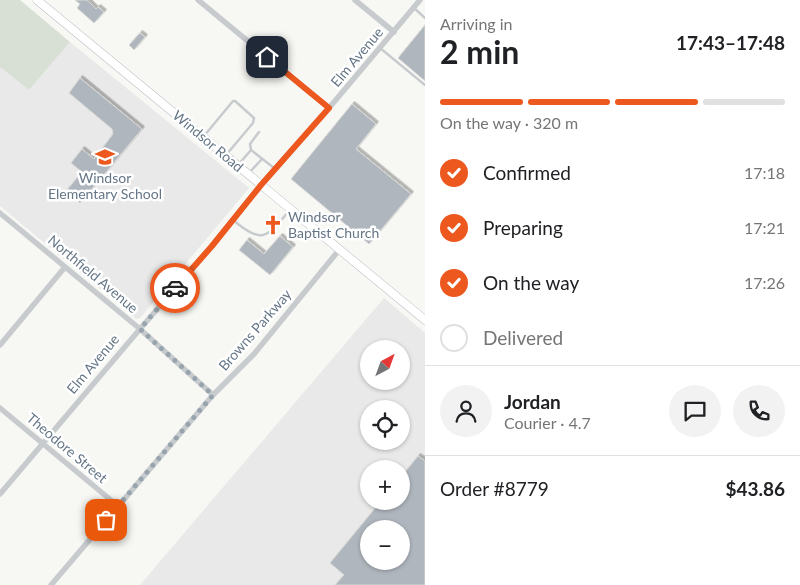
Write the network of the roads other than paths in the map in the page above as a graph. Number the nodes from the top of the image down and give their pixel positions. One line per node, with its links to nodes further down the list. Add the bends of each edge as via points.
1 (37, 0): 12 (street, Windsor Road)
2 (198, 0): 10 (street)
3 (355, 0): 7 (street)
4 (420, 0): 5 (street, Elm Avenue)
5 (414, 8): 6 (lane); 7 (street, Elm Avenue)
6 (425, 18)
7 (394, 32): 8 (street, Elm Avenue)
8 (380, 48): 9 (lane); 10 (street, Elm Avenue)
9 (425, 85)
10 (329, 108): 17 (street, Elm Avenue)
11 (259, 132): 13 (lane, via 250,144)
12 (203, 137): 14 (street, Windsor Road); 14 (lane, via 233,101 252,114 253,123)
13 (251, 150): 15 (lane); 16 (lane)
14 (226, 156): 16 (street, Windsor Road)
15 (262, 159): 17 (lane); 18 (lane)
16 (238, 166): 18 (street, Windsor Road)
17 (275, 169): 19 (street, Elm Avenue)
18 (248, 175): 19 (street, Windsor Road)
19 (261, 185): 20 (street, Windsor Road); 22 (street, Elm Avenue)
20 (290, 209): 22 (lane, via 263,236 246,231); 23 (street, Windsor Road)
21 (0, 213): 24 (street, Northfield Avenue)
22 (233, 220): 26 (street, Elm Avenue)
23 (339, 250): 25 (street, Windsor Road); 28 (street, Browns Parkway, via 254,354)
24 (65, 267): 26 (street, Northfield Avenue); 27 (street)
25 (425, 320)
26 (140, 329): 28 (street, Northfield Avenue); 30 (street, Elm Avenue)
27 (0, 345)
28 (213, 395): 32 (street, Browns Parkway)
29 (0, 408): 30 (street, Theodore Street)
30 (43, 443): 31 (street, Elm Avenue); 32 (street, Theodore Street)
31 (0, 494)
32 (118, 506): 33 (street, Browns Parkway)
33 (51, 585)

